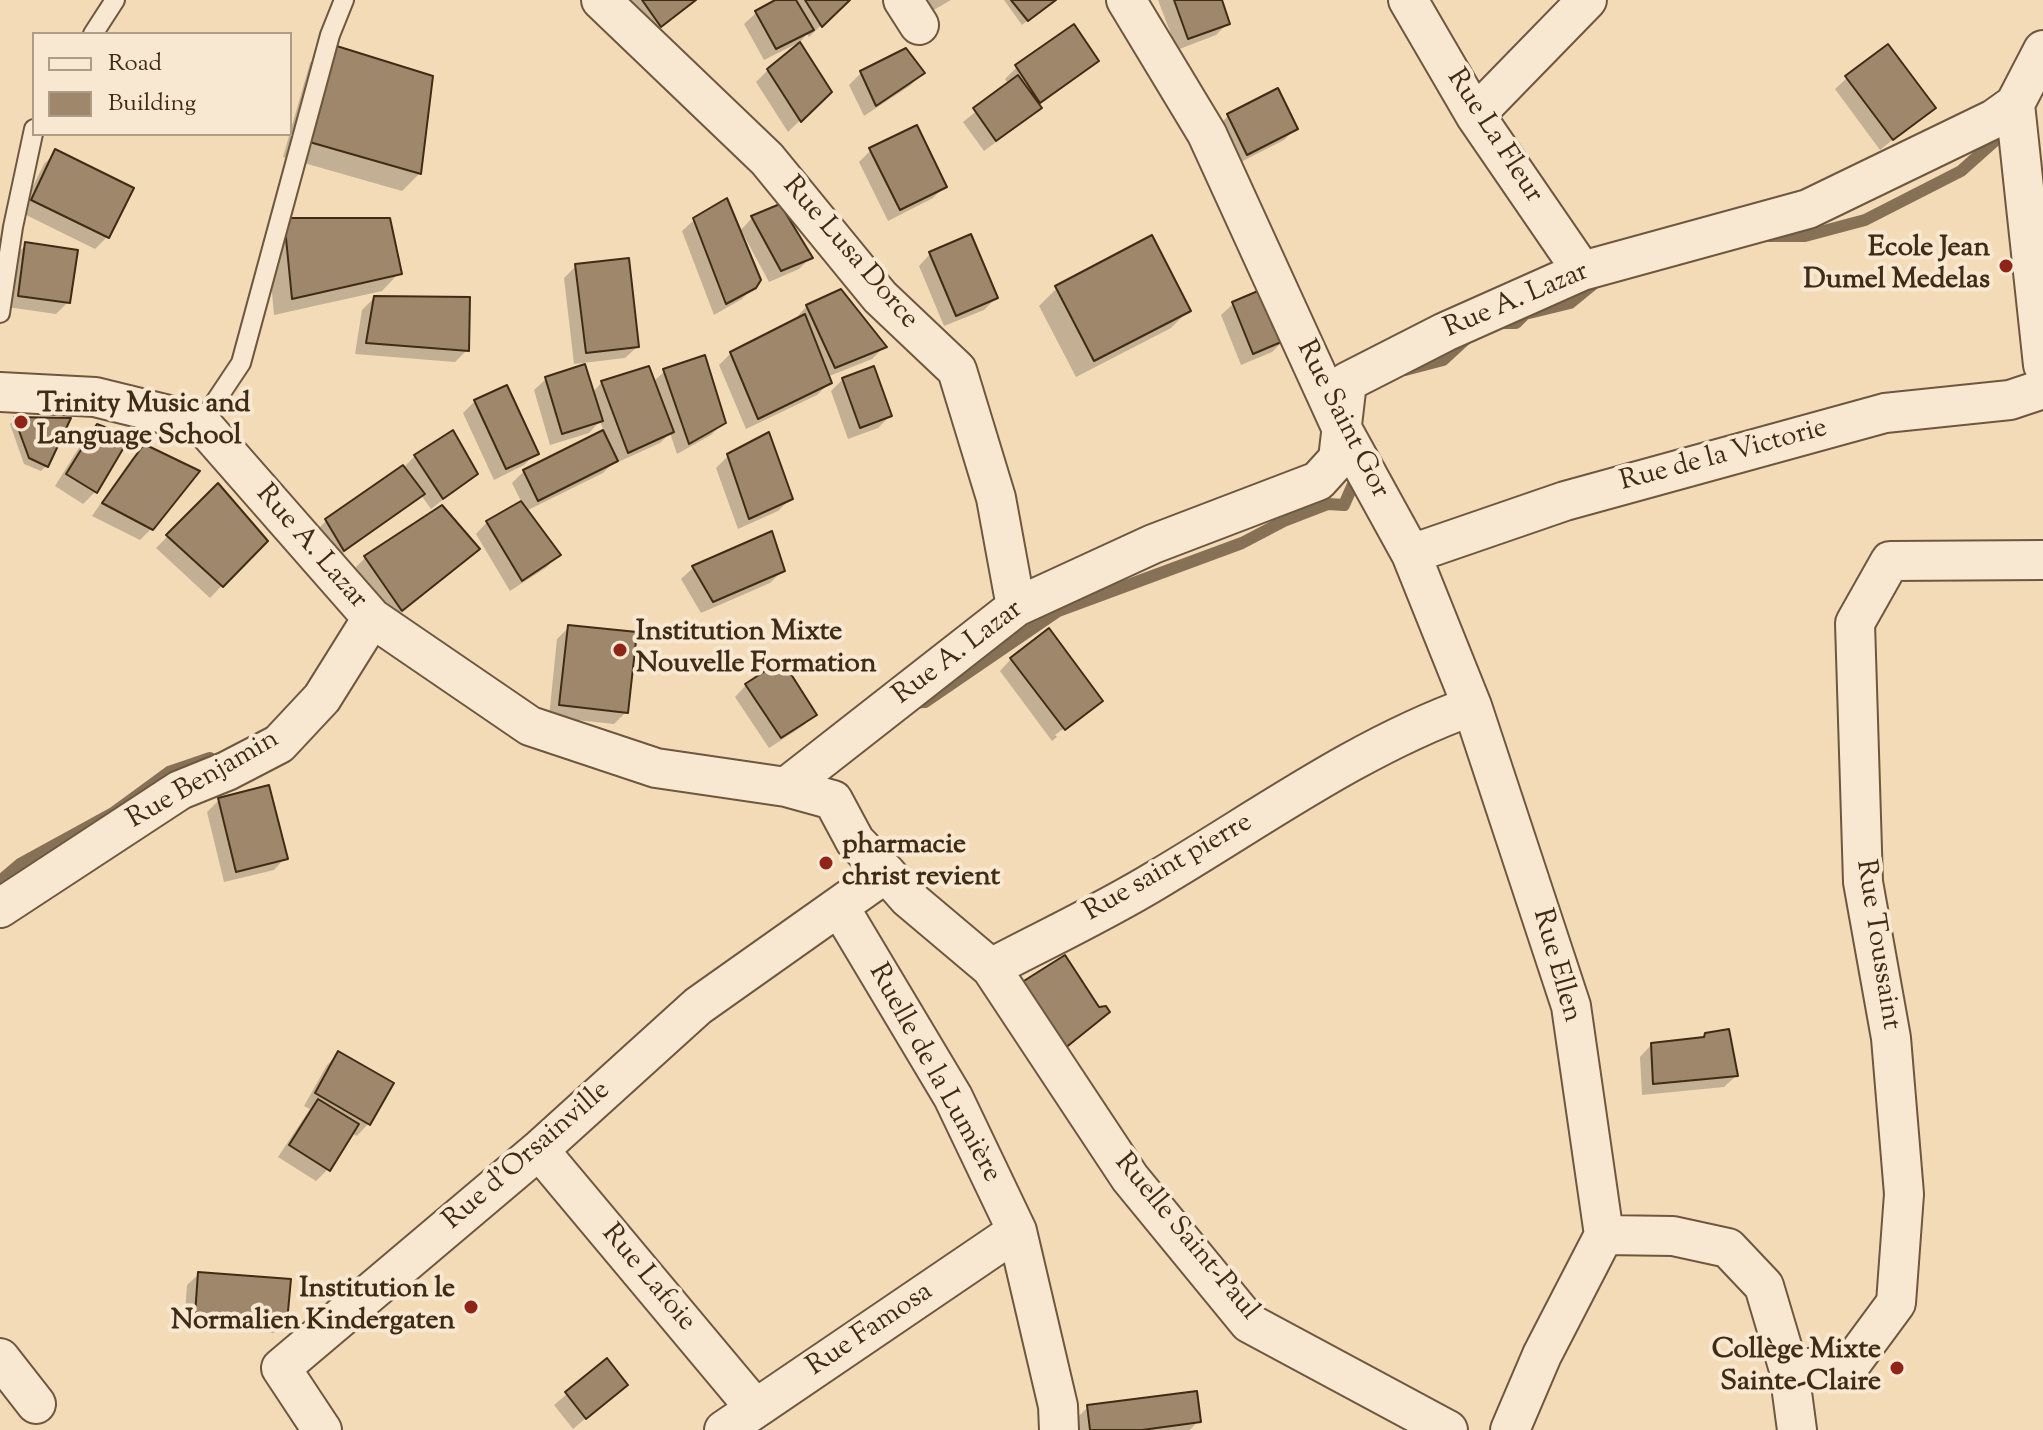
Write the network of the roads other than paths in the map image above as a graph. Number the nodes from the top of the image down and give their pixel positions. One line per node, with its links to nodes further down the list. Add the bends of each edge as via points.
1 (115, 0): 7 (lane)
2 (344, 0): 17 (lane, via 241,363)
3 (601, 0): 21 (street, Rue Lusa Dorce, via 767,159 880,297 957,370 996,498)
4 (1126, 0): 18 (street, Rue Saint Gor, via 1207,134)
5 (1408, 0): 10 (street, Rue La Fleur)
6 (1587, 0): 10 (street)
7 (94, 32)
8 (2043, 50): 9 (street)
9 (2015, 104): 12 (street, Rue A. Lazar, via 1808,209); 14 (street)
10 (1475, 115): 12 (street, Rue La Fleur)
11 (32, 136): 13 (lane)
12 (1582, 271): 18 (street, Rue A. Lazar, via 1347,382)
13 (0, 313)
14 (2043, 365)
15 (2043, 389): 19 (street, Rue de la Victorie, via 2010,400 1885,413 1565,501)
16 (0, 392): 17 (street, via 95,397)
17 (201, 423): 22 (street, Rue A. Lazar)
18 (1340, 425): 19 (street, Rue Saint Gor); 21 (street, Rue A. Lazar, via 1338,459 1318,481 1153,544)
19 (1411, 554): 23 (street, Rue Saint Gor)
20 (2043, 560): 33 (street, Rue Toussaint, via 1890,561 1855,623 1863,882 1891,1038 1904,1194 1896,1303 1851,1364)
21 (1016, 607): 24 (street, Rue A. Lazar)
22 (372, 618): 24 (street, Rue A. Lazar, via 530,726 656,768); 26 (street, Rue Benjamin, via 322,698 279,744 180,790)
23 (1472, 706): 28 (street, Rue saint pierre, via 1344,764 1155,881); 31 (street, Rue Ellen, via 1571,1006)
24 (786, 787): 25 (street, via 833,800 855,841)
25 (886, 873): 27 (street, Rue d'Orsainville); 28 (street)
26 (0, 908)
27 (840, 908): 29 (street, Rue d'Orsainville, via 698,1006); 30 (street, Ruelle de la Lumière, via 953,1097)
28 (991, 968): 39 (street, Ruelle Saint-Paul, via 1130,1178 1249,1323)
29 (539, 1150): 35 (street, Rue Lafoie); 36 (street, Rue d'Orsainville, via 281,1368)
30 (1017, 1231): 35 (street, Rue Famosa); 38 (street, Ruelle de la Lumière)
31 (1604, 1235): 33 (street, via 1673,1236 1728,1248 1764,1286); 40 (street)
32 (0, 1358): 34 (street)
33 (1789, 1370): 41 (street)
34 (36, 1404)
35 (755, 1408): 37 (street, Rue Famosa)
36 (322, 1430)
37 (724, 1430)
38 (1059, 1430)
39 (1448, 1430)
40 (1510, 1430)
41 (1797, 1430)

